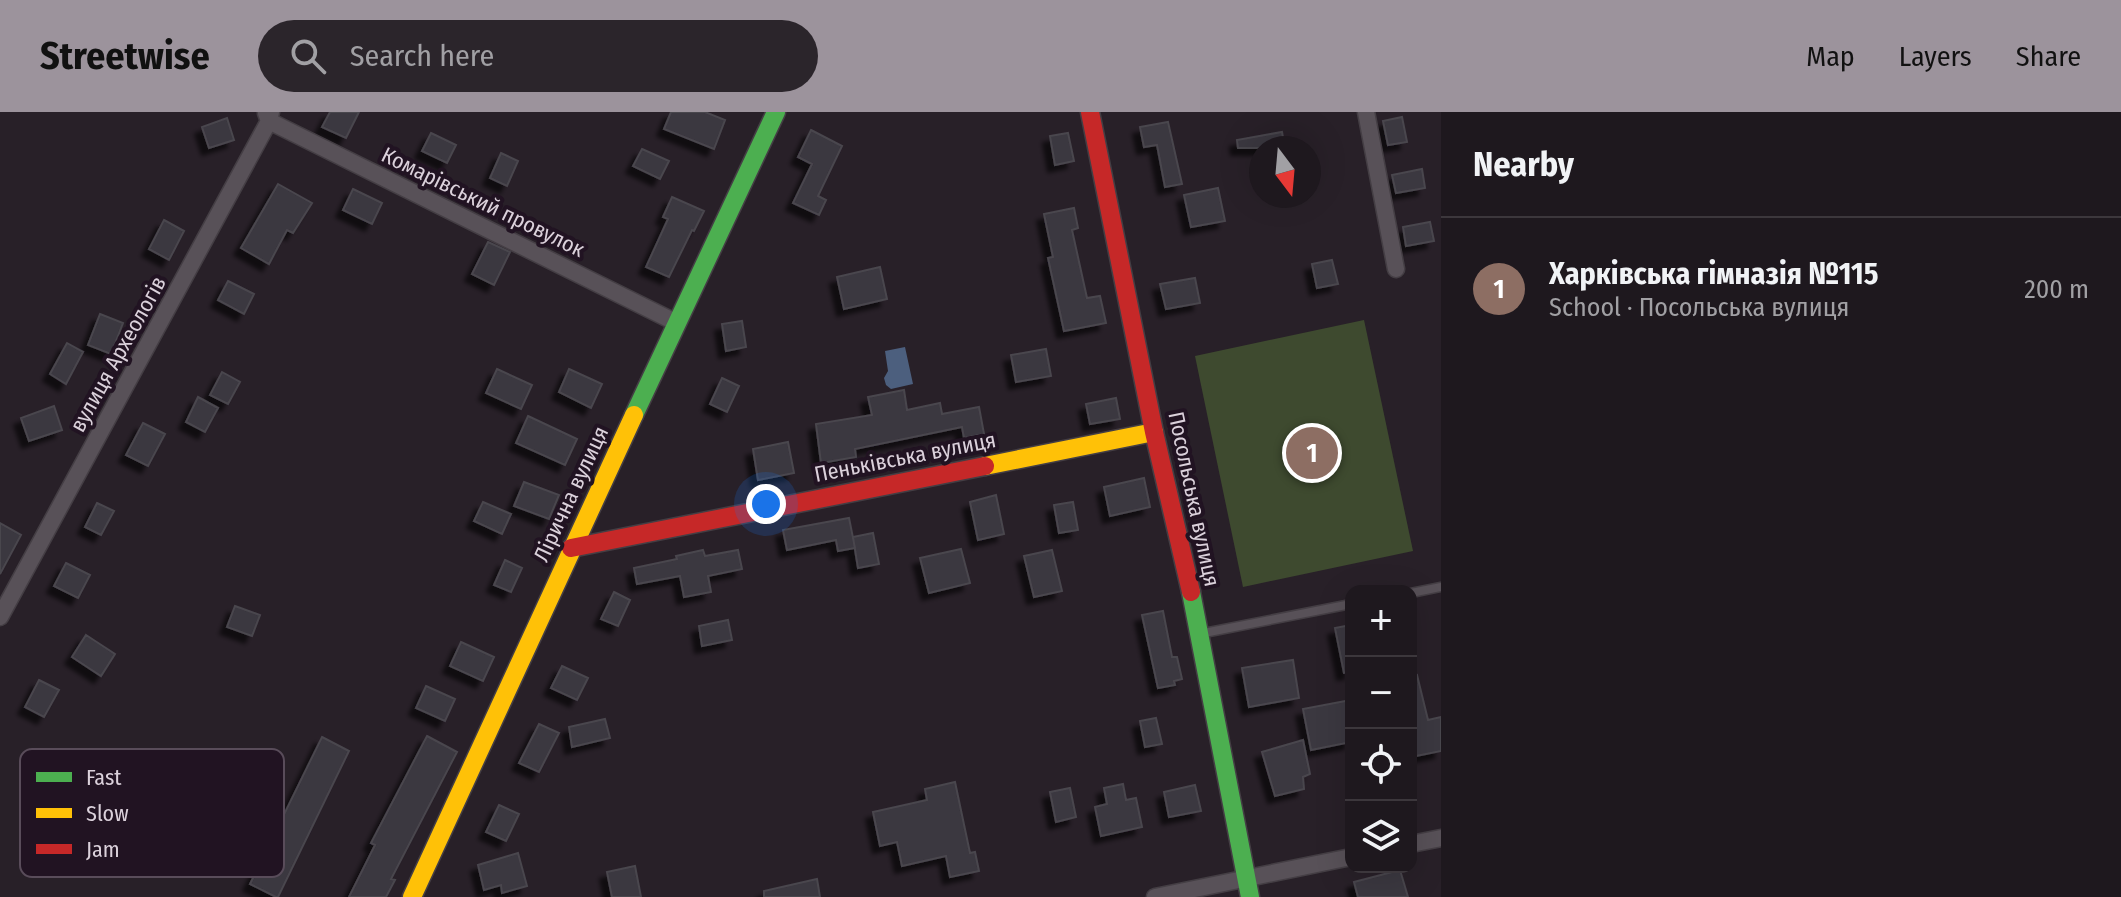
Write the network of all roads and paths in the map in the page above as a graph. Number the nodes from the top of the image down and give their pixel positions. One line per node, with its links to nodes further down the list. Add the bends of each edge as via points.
1 (776, 112): 6 (street, Лірична вулиця)
2 (1091, 112): 7 (street, Посольська вулиця)
3 (1366, 112): 5 (street)
4 (269, 115): 6 (street, Комарівський провулок); 12 (street, вулиця Археологів)
5 (1396, 269)
6 (677, 323): 8 (street, Лірична вулиця)
7 (1154, 432): 8 (street, Пеньківська вулиця); 13 (street, Посольська вулиця)
8 (571, 548): 18 (street, Лірична вулиця)
9 (1441, 587): 10 (lane)
10 (1417, 592)
11 (1345, 605): 13 (lane)
12 (0, 617)
13 (1200, 634): 17 (street, Посольська вулиця)
14 (1441, 838): 15 (street)
15 (1417, 843)
16 (1345, 859): 17 (street)
17 (1248, 888): 19 (street)
18 (412, 897)
19 (1155, 897)

